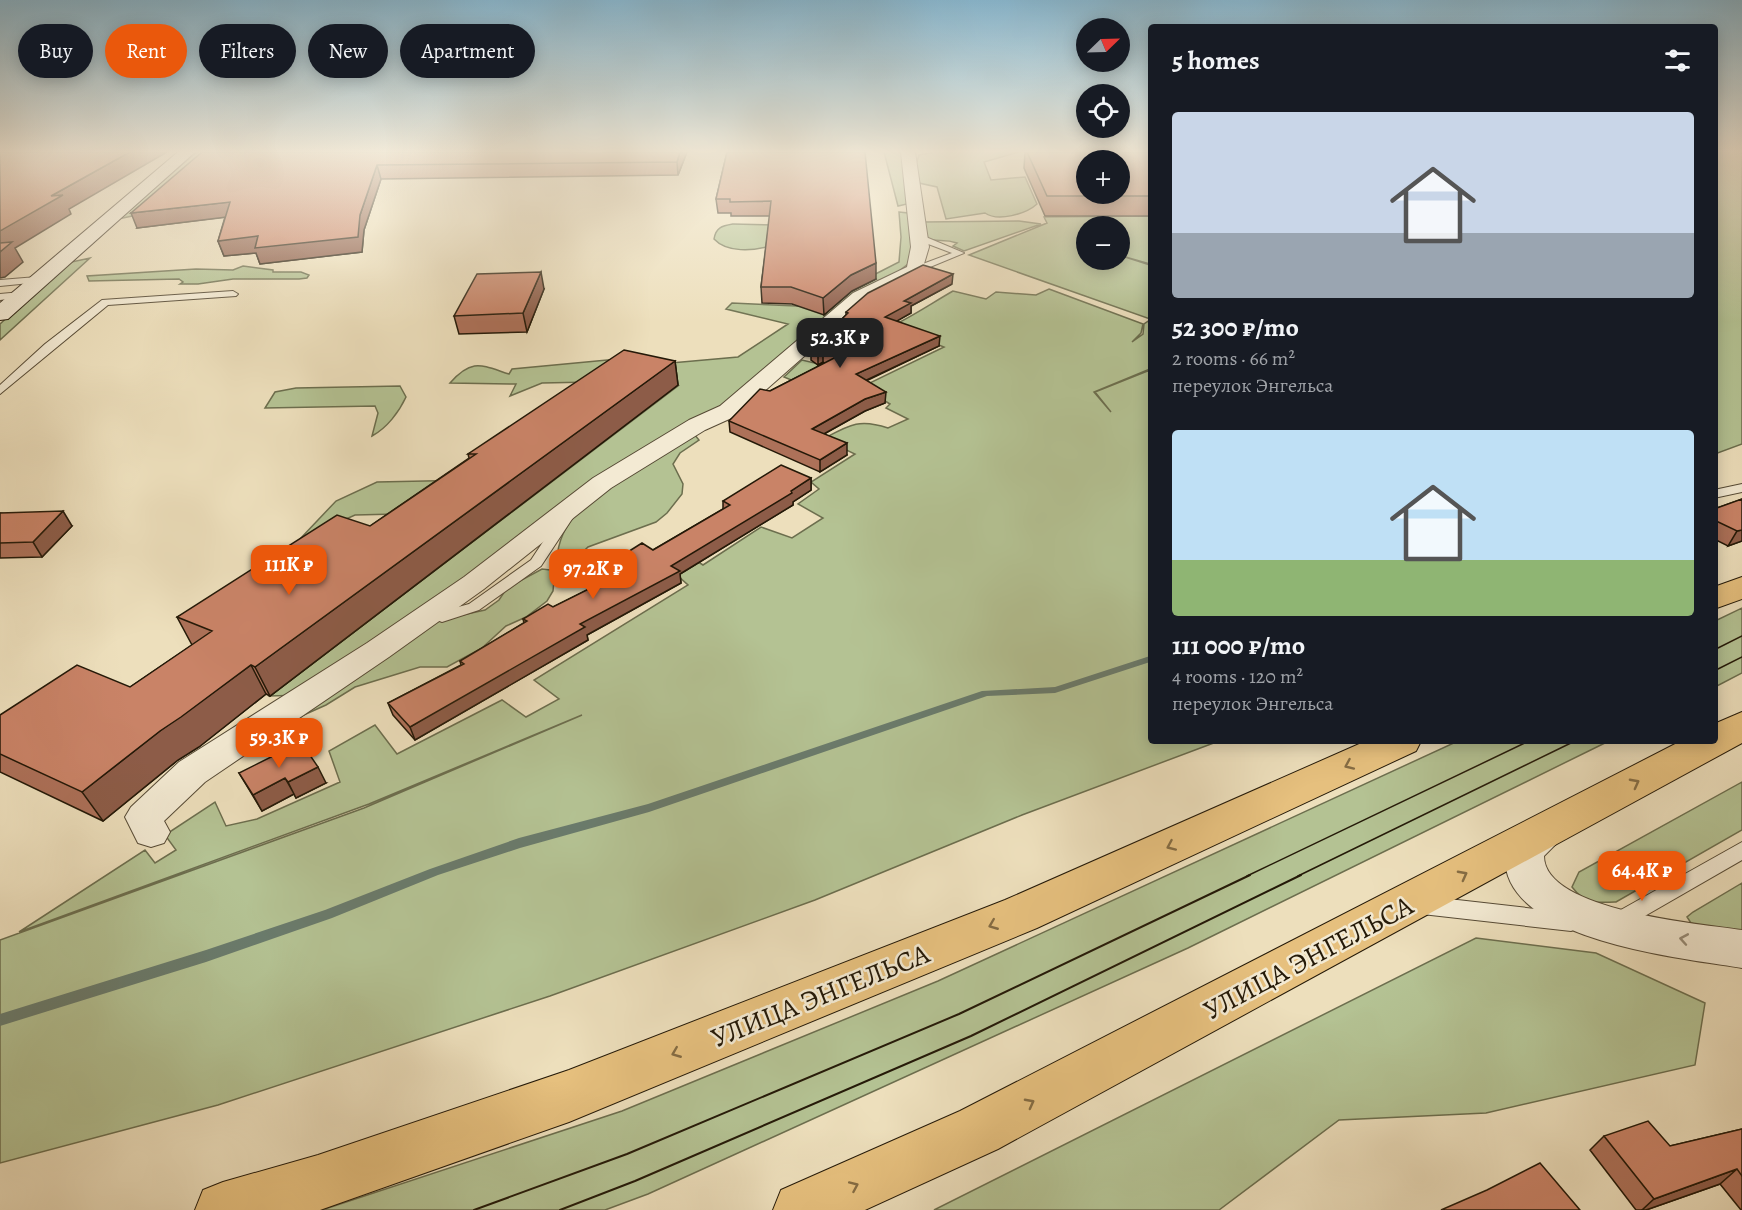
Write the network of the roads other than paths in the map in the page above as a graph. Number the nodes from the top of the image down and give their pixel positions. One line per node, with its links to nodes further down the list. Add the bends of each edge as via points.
1 (121, 208): 5 (street)
2 (915, 208): 3 (street)
3 (918, 237): 4 (street); 4 (lane, via 960,253)
4 (915, 270): 20 (street, via 860,297 728,411 697,425 602,483 474,583 192,772 144,817)
5 (37, 280): 6 (lane); 8 (street)
6 (0, 283)
7 (233, 294): 11 (lane, via 105,302)
8 (21, 295): 9 (lane); 10 (street)
9 (0, 297)
10 (0, 314)
11 (0, 391)
12 (1742, 488): 13 (lane)
13 (1718, 493)
14 (1742, 587): 15 (main road)
15 (1718, 596)
16 (1742, 726): 17 (main road, УЛИЦА ЭНГЕЛЬСА)
17 (1718, 739)
18 (1395, 744): 26 (main road, УЛИЦА ЭНГЕЛЬСА, one-way to 26, via 1021,914 569,1096 318,1183)
19 (1708, 744): 21 (main road, УЛИЦА ЭНГЕЛЬСА, one-way to 19)
20 (150, 832)
21 (1543, 833): 23 (main road, УЛИЦА ЭНГЕЛЬСА, one-way to 21); 24 (street, via 1527,846 1524,863 1532,881 1553,901)
22 (1742, 850): 24 (lane)
23 (1409, 903): 24 (lane); 27 (main road, УЛИЦА ЭНГЕЛЬСА, one-way to 23, via 980,1130)
24 (1610, 926): 25 (street, one-way to 24)
25 (1742, 949)
26 (223, 1210)
27 (801, 1210)

